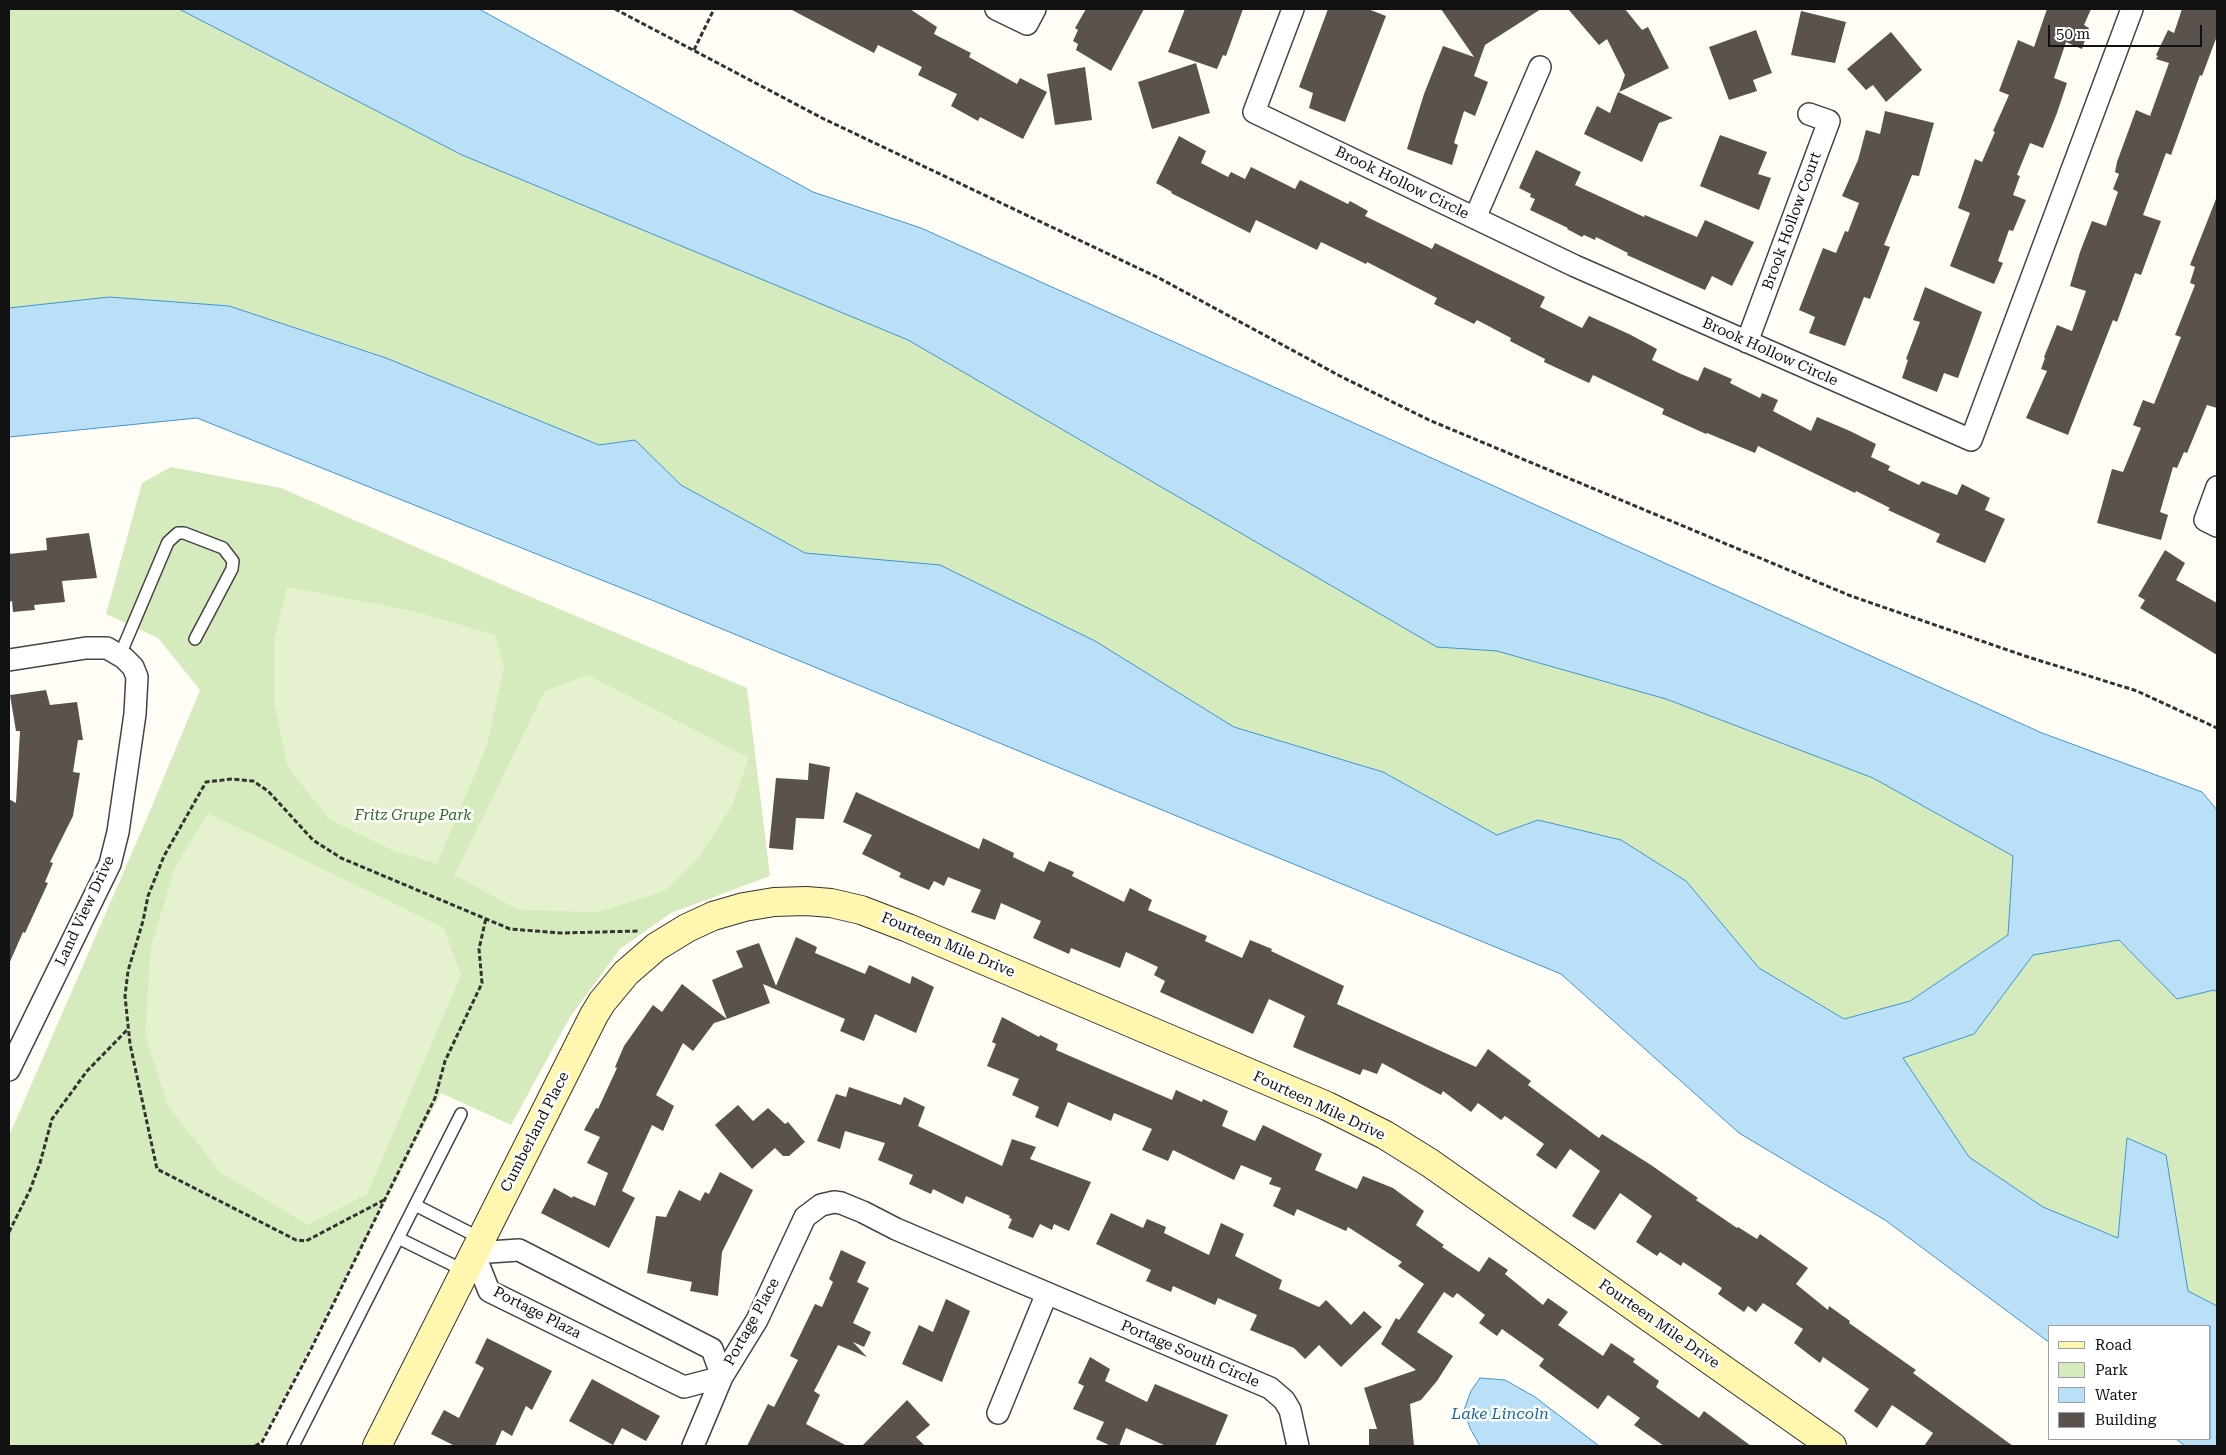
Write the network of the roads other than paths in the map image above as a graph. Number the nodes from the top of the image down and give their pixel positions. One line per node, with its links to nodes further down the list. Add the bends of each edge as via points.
1 (996, 9): 2 (street, via 1027,24)
2 (1035, 9)
3 (1293, 9): 7 (street, Brook Hollow Circle, via 1254,112)
4 (2132, 9): 8 (street, Brook Hollow Circle, via 1971,440)
5 (1540, 67): 7 (street)
6 (1809, 114): 8 (street, Brook Hollow Court, via 1829,121)
7 (1475, 218): 8 (street, Brook Hollow Circle)
8 (1747, 342)
9 (2217, 487): 10 (street, via 2205,520)
10 (2217, 526)
11 (195, 639): 12 (lane, via 232,569 232,562 223,548 178,532 168,542)
12 (122, 657): 13 (street, via 107,648 86,648); 15 (street, Land View Drive, via 133,667 137,694 118,832 110,864)
13 (9, 660)
14 (774, 902): 20 (street, Cumberland Place, via 713,916 656,947 626,974 594,1015); 28 (street, Fourteen Mile Drive, via 831,903 861,910 1327,1106 1377,1131 1430,1163)
15 (9, 1070)
16 (461, 1114): 17 (lane)
17 (415, 1205): 19 (lane); 20 (lane)
18 (821, 1205): 21 (street, Portage South Circle, via 841,1203); 22 (street, Portage Place, via 805,1217 757,1320)
19 (398, 1238): 20 (lane); 24 (lane)
20 (474, 1254): 22 (street, via 519,1250 712,1349); 22 (street, Portage Plaza, via 489,1291 684,1387); 25 (street, Cumberland Place)
21 (1047, 1294): 23 (street); 27 (street, Portage South Circle, via 1276,1392 1290,1410)
22 (722, 1377): 26 (street, Portage Place)
23 (998, 1413)
24 (293, 1446)
25 (377, 1446)
26 (692, 1446)
27 (1298, 1446)
28 (1832, 1446)

